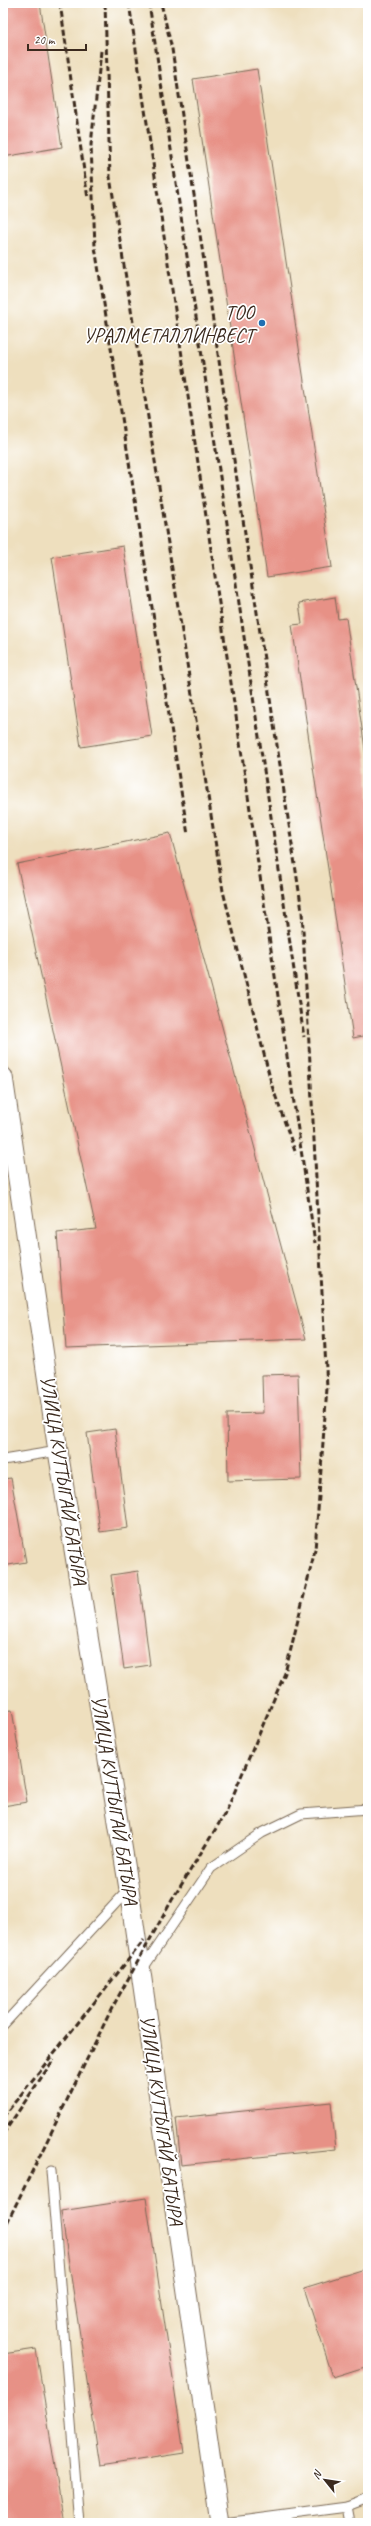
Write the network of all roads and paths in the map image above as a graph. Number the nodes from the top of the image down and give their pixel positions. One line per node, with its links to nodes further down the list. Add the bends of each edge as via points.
1 (3, 1077): 2 (street, УЛИЦА КУТТЫГАЙ БАТЫРА)
2 (58, 1451): 3 (lane); 5 (street, УЛИЦА КУТТЫГАЙ БАТЫРА)
3 (3, 1460)
4 (368, 1809): 6 (lane, via 301,1814 262,1833 211,1868)
5 (129, 1889): 6 (street, УЛИЦА КУТТЫГАЙ БАТЫРА); 7 (lane)
6 (141, 1972): 12 (street, УЛИЦА КУТТЫГАЙ БАТЫРА)
7 (3, 2025)
8 (51, 2171): 11 (lane)
9 (368, 2499): 10 (lane)
10 (347, 2507): 13 (lane); 14 (lane)
11 (79, 2523)
12 (220, 2523)
13 (224, 2523)
14 (350, 2523)

